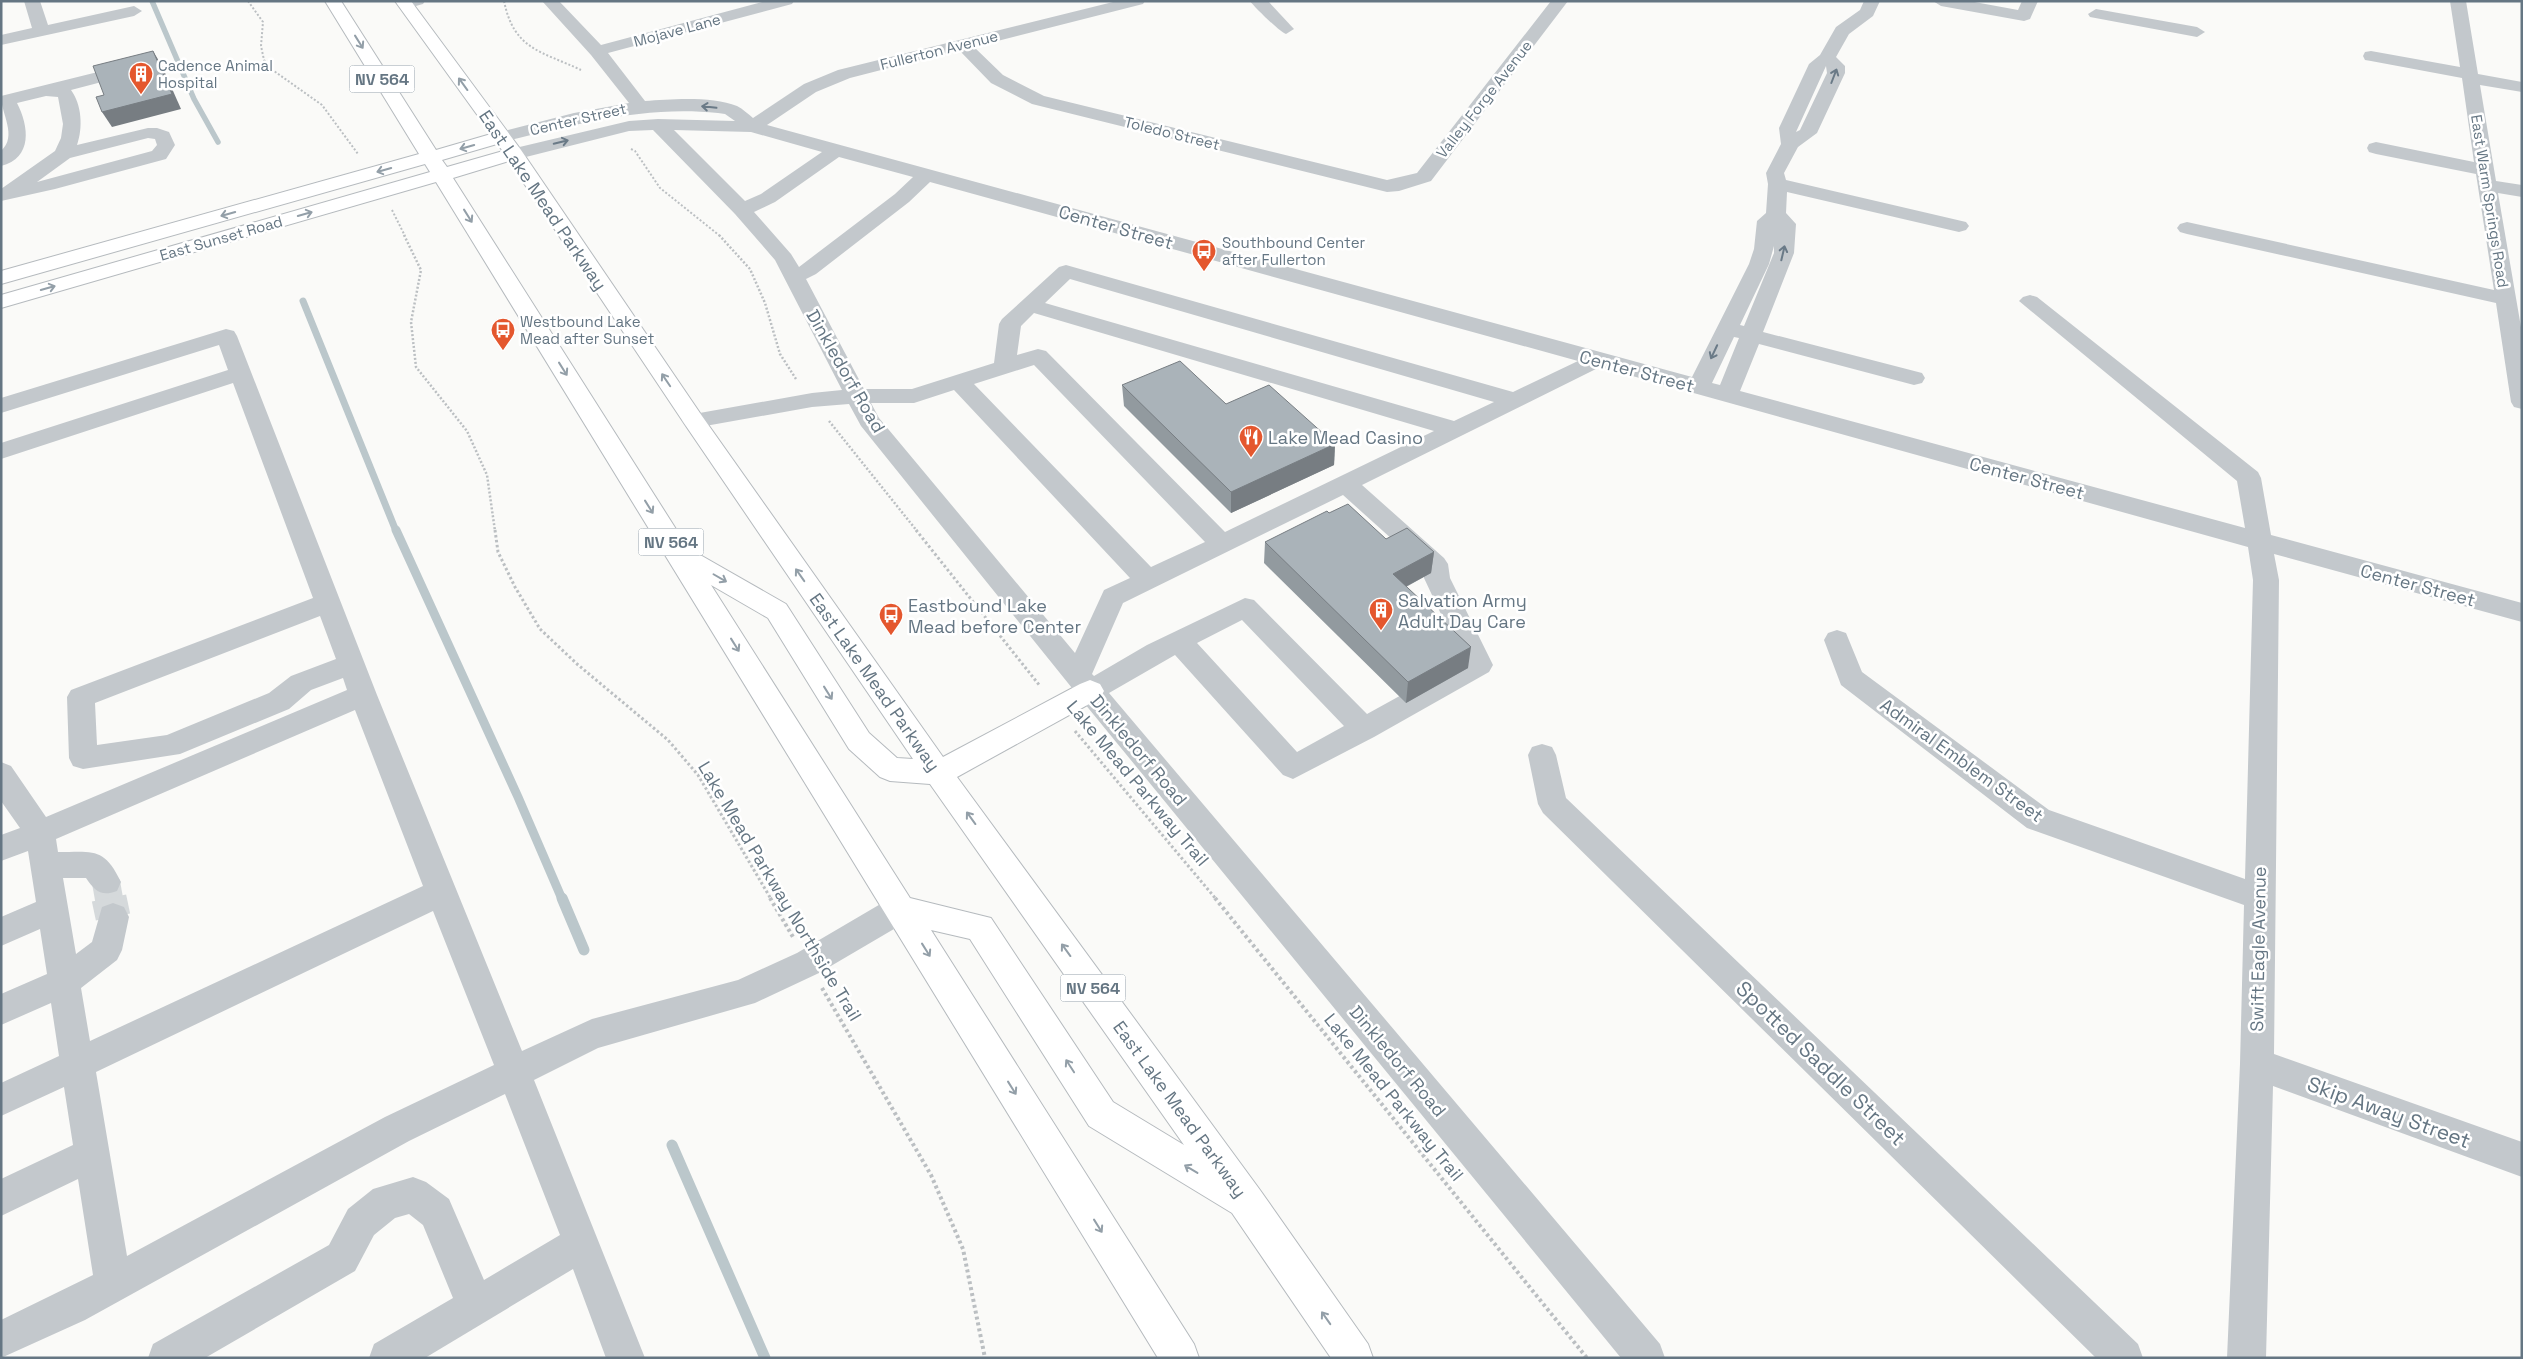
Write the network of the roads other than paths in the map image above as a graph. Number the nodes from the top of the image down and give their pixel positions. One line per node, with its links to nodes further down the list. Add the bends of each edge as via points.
1 (32, 1): 16 (street)
2 (333, 1): 39 (main road, NV 564, one-way to 39)
3 (550, 1): 20 (street, Dinkledorf Road)
4 (786, 1): 20 (street, Mojave Lane)
5 (1137, 1): 19 (street, Fullerton Avenue)
6 (1258, 1): 15 (street, via 1272,11)
7 (1560, 1): 43 (street, Valley Forge Avenue, via 1424,177)
8 (1872, 1): 22 (street, via 1867,13 1842,31)
9 (1941, 1): 10 (street, via 2024,16)
10 (2030, 1)
11 (2458, 1): 24 (street, East Warm Springs Road)
12 (408, 2): 32 (main road, East Lake Mead Parkway / NV 564, one-way to 12)
13 (134, 11): 16 (street)
14 (2096, 14): 17 (street)
15 (1286, 29)
16 (41, 30): 18 (street)
17 (2197, 32)
18 (1, 40)
19 (962, 44): 31 (street, Fullerton Avenue, via 844,74 810,88); 43 (street, Toledo Street, via 997,80 1038,100 1387,186)
20 (597, 51): 30 (street, Dinkledorf Road)
21 (2371, 56): 24 (street)
22 (1827, 58): 27 (street, via 1818,64); 28 (street, one-way to 22, via 1837,69)
23 (154, 63): 26 (street)
24 (2470, 76): 25 (street); 41 (street, East Warm Springs Road)
25 (2522, 87)
26 (46, 90): 29 (street); 36 (street, via 65,93 72,114 72,138)
27 (1804, 94): 28 (street); 33 (street, via 1788,128)
28 (1825, 98): 33 (street, via 1808,134)
29 (2, 101): 38 (street, via 9,105 19,135 14,151)
30 (649, 115): 31 (street, Center Street); 31 (street, Center Street, one-way to 30, via 732,111 676,104); 32 (street, Center Street, via 602,111); 37 (street, Center Street, one-way to 30, via 622,128); 46 (street, Dinkledorf Road)
31 (752, 127): 35 (street, Center Street)
32 (502, 137): 37 (main road, East Lake Mead Parkway / NV 564); 39 (main road, Center Street, one-way to 39)
33 (1790, 144): 42 (street, via 1775,173)
34 (2376, 148): 41 (street)
35 (837, 150): 40 (street, Center Street); 46 (street, via 768,198)
36 (63, 154): 45 (street); 45 (street, via 148,133 163,136 166,145 159,155)
37 (514, 154): 39 (main road, Center Street); 69 (main road, East Lake Mead Parkway / NV 564, one-way to 37)
38 (1, 160)
39 (437, 166): 49 (main road, East Sunset Road, one-way to 49, via 373,174); 53 (main road, East Sunset Road, one-way to 39, via 384,191); 75 (main road, NV 564, one-way to 75)
40 (928, 174): 50 (street, via 902,198); 58 (street, Center Street)
41 (2486, 177): 44 (street); 55 (street, East Warm Springs Road)
42 (1778, 184): 47 (street, via 1889,210); 51 (street, via 1776,215 1786,224 1784,252)
43 (1399, 185)
44 (2522, 191)
45 (7, 193)
46 (742, 210): 50 (street, Dinkledorf Road, via 784,258)
47 (1964, 218)
48 (2187, 228): 55 (street)
49 (1, 278)
50 (794, 278): 64 (street, Dinkledorf Road)
51 (1761, 283): 56 (street); 57 (street)
52 (2030, 301): 73 (street, Swift Eagle Avenue, via 2249,478)
53 (1, 302)
54 (1030, 305): 59 (street, via 1010,324); 66 (street, via 1066,271); 70 (street)
55 (2512, 310): 67 (street, East Warm Springs Road)
56 (1728, 329): 57 (street); 63 (street, one-way to 63)
57 (1750, 335): 61 (street); 65 (street)
58 (1598, 360): 63 (street, Center Street); 66 (street)
59 (1005, 367): 62 (street); 74 (street, via 1038,356)
60 (240, 374): 68 (street, via 226,336); 71 (street); 77 (street)
61 (1914, 378)
62 (959, 382): 64 (street, via 914,396); 76 (street)
63 (1698, 388): 65 (street, Center Street)
64 (856, 396): 69 (street, via 812,400); 82 (street, Dinkledorf Road, via 869,421)
65 (1727, 396): 73 (street, Center Street)
66 (1518, 401): 70 (street)
67 (2522, 402)
68 (1, 406)
69 (694, 421): 86 (main road, East Lake Mead Parkway / NV 564, one-way to 69)
70 (1457, 430): 72 (street)
71 (1, 451)
72 (1346, 484): 74 (street); 84 (street, via 1435,564 1437,578 1479,665)
73 (2261, 541): 78 (street, Center Street); 93 (street, Swift Eagle Avenue, via 2266,580)
74 (1222, 544): 76 (street)
75 (678, 553): 86 (main road, one-way to 86, via 777,610 859,741 890,769); 94 (main road, NV 564, one-way to 94)
76 (1148, 580): 82 (street, via 1113,597)
77 (328, 603): 81 (street); 81 (street, via 81,697 83,758 170,746 279,701 301,683)
78 (2522, 613)
79 (1837, 640): 93 (street, Admiral Emblem Street, via 1850,678 2038,819)
80 (1179, 641): 82 (street); 84 (street, via 1245,607); 84 (street, via 1293,767)
81 (351, 664): 83 (street)
82 (1084, 683): 86 (main road, via 1057,708); 117 (street, Dinkledorf Road)
83 (363, 695): 88 (street); 92 (street)
84 (1364, 729)
85 (1542, 755): 118 (street, Spotted Saddle Street, via 1553,804)
86 (938, 773): 107 (main road, East Lake Mead Parkway / NV 564, one-way to 86)
87 (2, 777): 88 (street)
88 (40, 832): 89 (street); 90 (street)
89 (1, 848)
90 (46, 864): 91 (street, via 94,865); 95 (street)
91 (106, 882)
92 (440, 892): 100 (street); 102 (street)
93 (2258, 897): 101 (street, Swift Eagle Avenue)
94 (900, 908): 102 (street, via 808,963 743,993 592,1034); 107 (main road, one-way to 94, via 1101,1114 980,928); 115 (main road, NV 564, one-way to 115)
95 (53, 909): 97 (street); 98 (street)
96 (112, 917): 98 (street, via 106,950)
97 (1, 932)
98 (65, 981): 99 (street); 100 (street)
99 (1, 1010)
100 (79, 1064): 103 (street); 104 (street)
101 (2257, 1064): 105 (street, Skip Away Street); 119 (street, Swift Eagle Avenue)
102 (515, 1071): 108 (street); 109 (street, via 397,1129)
103 (1, 1100)
104 (92, 1154): 106 (street); 109 (street)
105 (2522, 1160)
106 (1, 1198)
107 (1248, 1203): 116 (main road, East Lake Mead Parkway / NV 564, one-way to 107)
108 (582, 1243): 110 (street); 114 (street)
109 (113, 1284): 111 (street)
110 (476, 1306): 112 (street, via 436,1212 413,1196 386,1202 361,1222 342,1258); 113 (street)
111 (1, 1340)
112 (167, 1358)
113 (388, 1358)
114 (626, 1358)
115 (1180, 1358)
116 (1354, 1358)
117 (1646, 1358)
118 (2124, 1358)
119 (2246, 1358)

